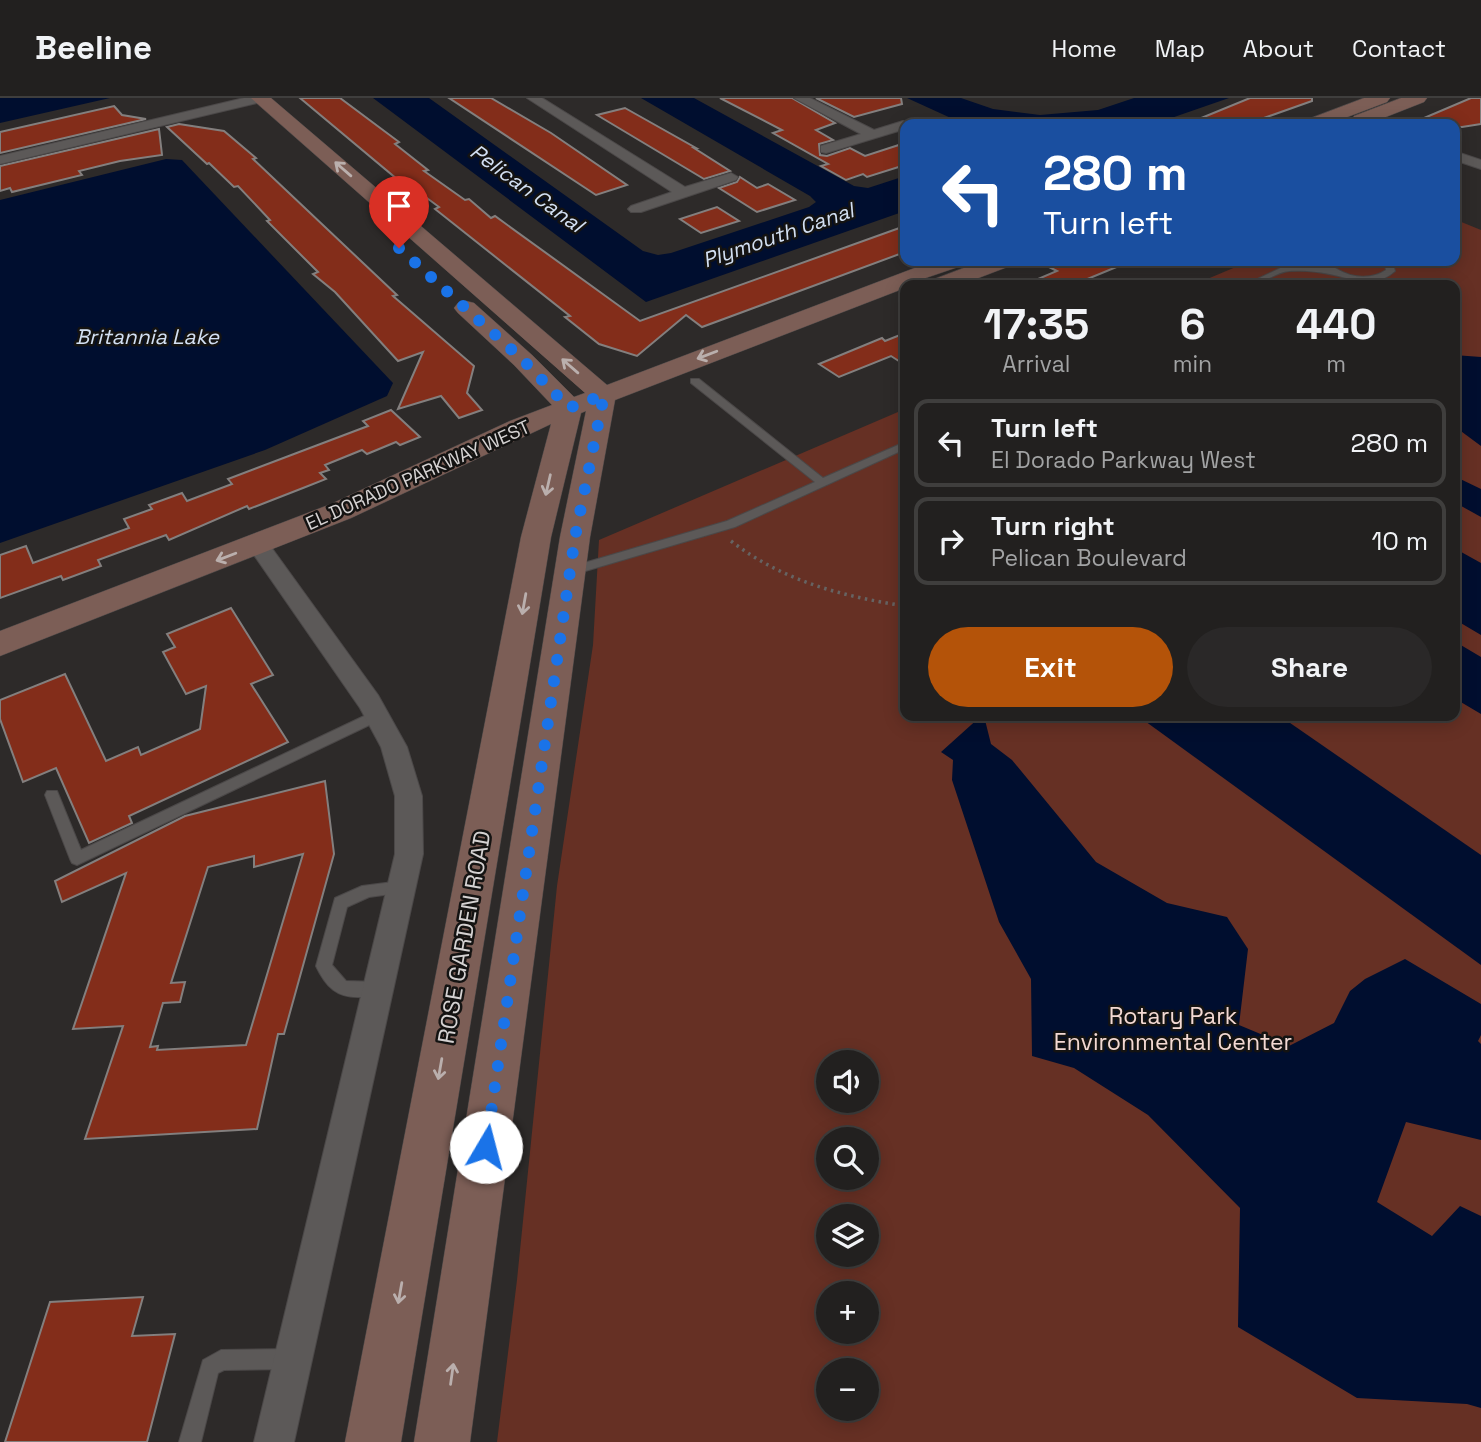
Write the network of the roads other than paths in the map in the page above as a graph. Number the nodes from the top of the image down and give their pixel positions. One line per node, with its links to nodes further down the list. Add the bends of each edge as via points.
1 (533, 98): 15 (street)
2 (800, 98): 9 (street)
3 (1381, 98): 6 (street)
4 (1418, 98): 7 (street)
5 (248, 99): 12 (street); 17 (street); 32 (street, one-way to 5)
6 (1358, 119)
7 (1361, 119)
8 (900, 126): 9 (street)
9 (872, 134): 10 (street)
10 (826, 149)
11 (1460, 157): 13 (street)
12 (0, 160)
13 (1481, 165)
14 (732, 177): 15 (street)
15 (684, 193): 16 (street)
16 (636, 209)
17 (374, 226)
18 (945, 266): 25 (street, EL DORADO PARKWAY WEST)
19 (989, 266): 26 (street)
20 (1291, 266): 23 (lane)
21 (1327, 266): 24 (lane)
22 (1390, 266): 24 (lane, via 1391,271 1378,278)
23 (1286, 268): 24 (lane); 27 (lane)
24 (1335, 272)
25 (920, 280)
26 (953, 280)
27 (1260, 280)
28 (445, 289): 33 (street, via 523,360)
29 (900, 291): 32 (street, EL DORADO PARKWAY WEST, one-way to 32)
30 (900, 291): 31 (street, EL DORADO PARKWAY WEST)
31 (695, 381): 32 (street, EL DORADO PARKWAY WEST); 35 (lane)
32 (601, 407): 33 (street, EL DORADO PARKWAY WEST); 37 (street)
33 (564, 421): 36 (street, EL DORADO PARKWAY WEST, via 508,455 375,520); 47 (street, ROSE GARDEN ROAD, one-way to 47, via 536,537)
34 (900, 447): 35 (lane)
35 (823, 483): 37 (lane, via 717,529)
36 (265, 554): 38 (street, EL DORADO PARKWAY WEST, one-way to 38); 39 (street, EL DORADO PARKWAY WEST); 40 (street)
37 (571, 571): 48 (street, one-way to 37)
38 (0, 644)
39 (0, 668)
40 (379, 714): 41 (lane, via 78,859); 42 (street, via 398,752 412,831)
41 (51, 795)
42 (401, 887): 43 (street); 43 (lane, via 355,892 340,902 324,966 341,989)
43 (378, 989): 44 (street)
44 (293, 1359): 45 (lane, via 221,1360 210,1367); 46 (street)
45 (190, 1442)
46 (274, 1442)
47 (373, 1442)
48 (442, 1442)

